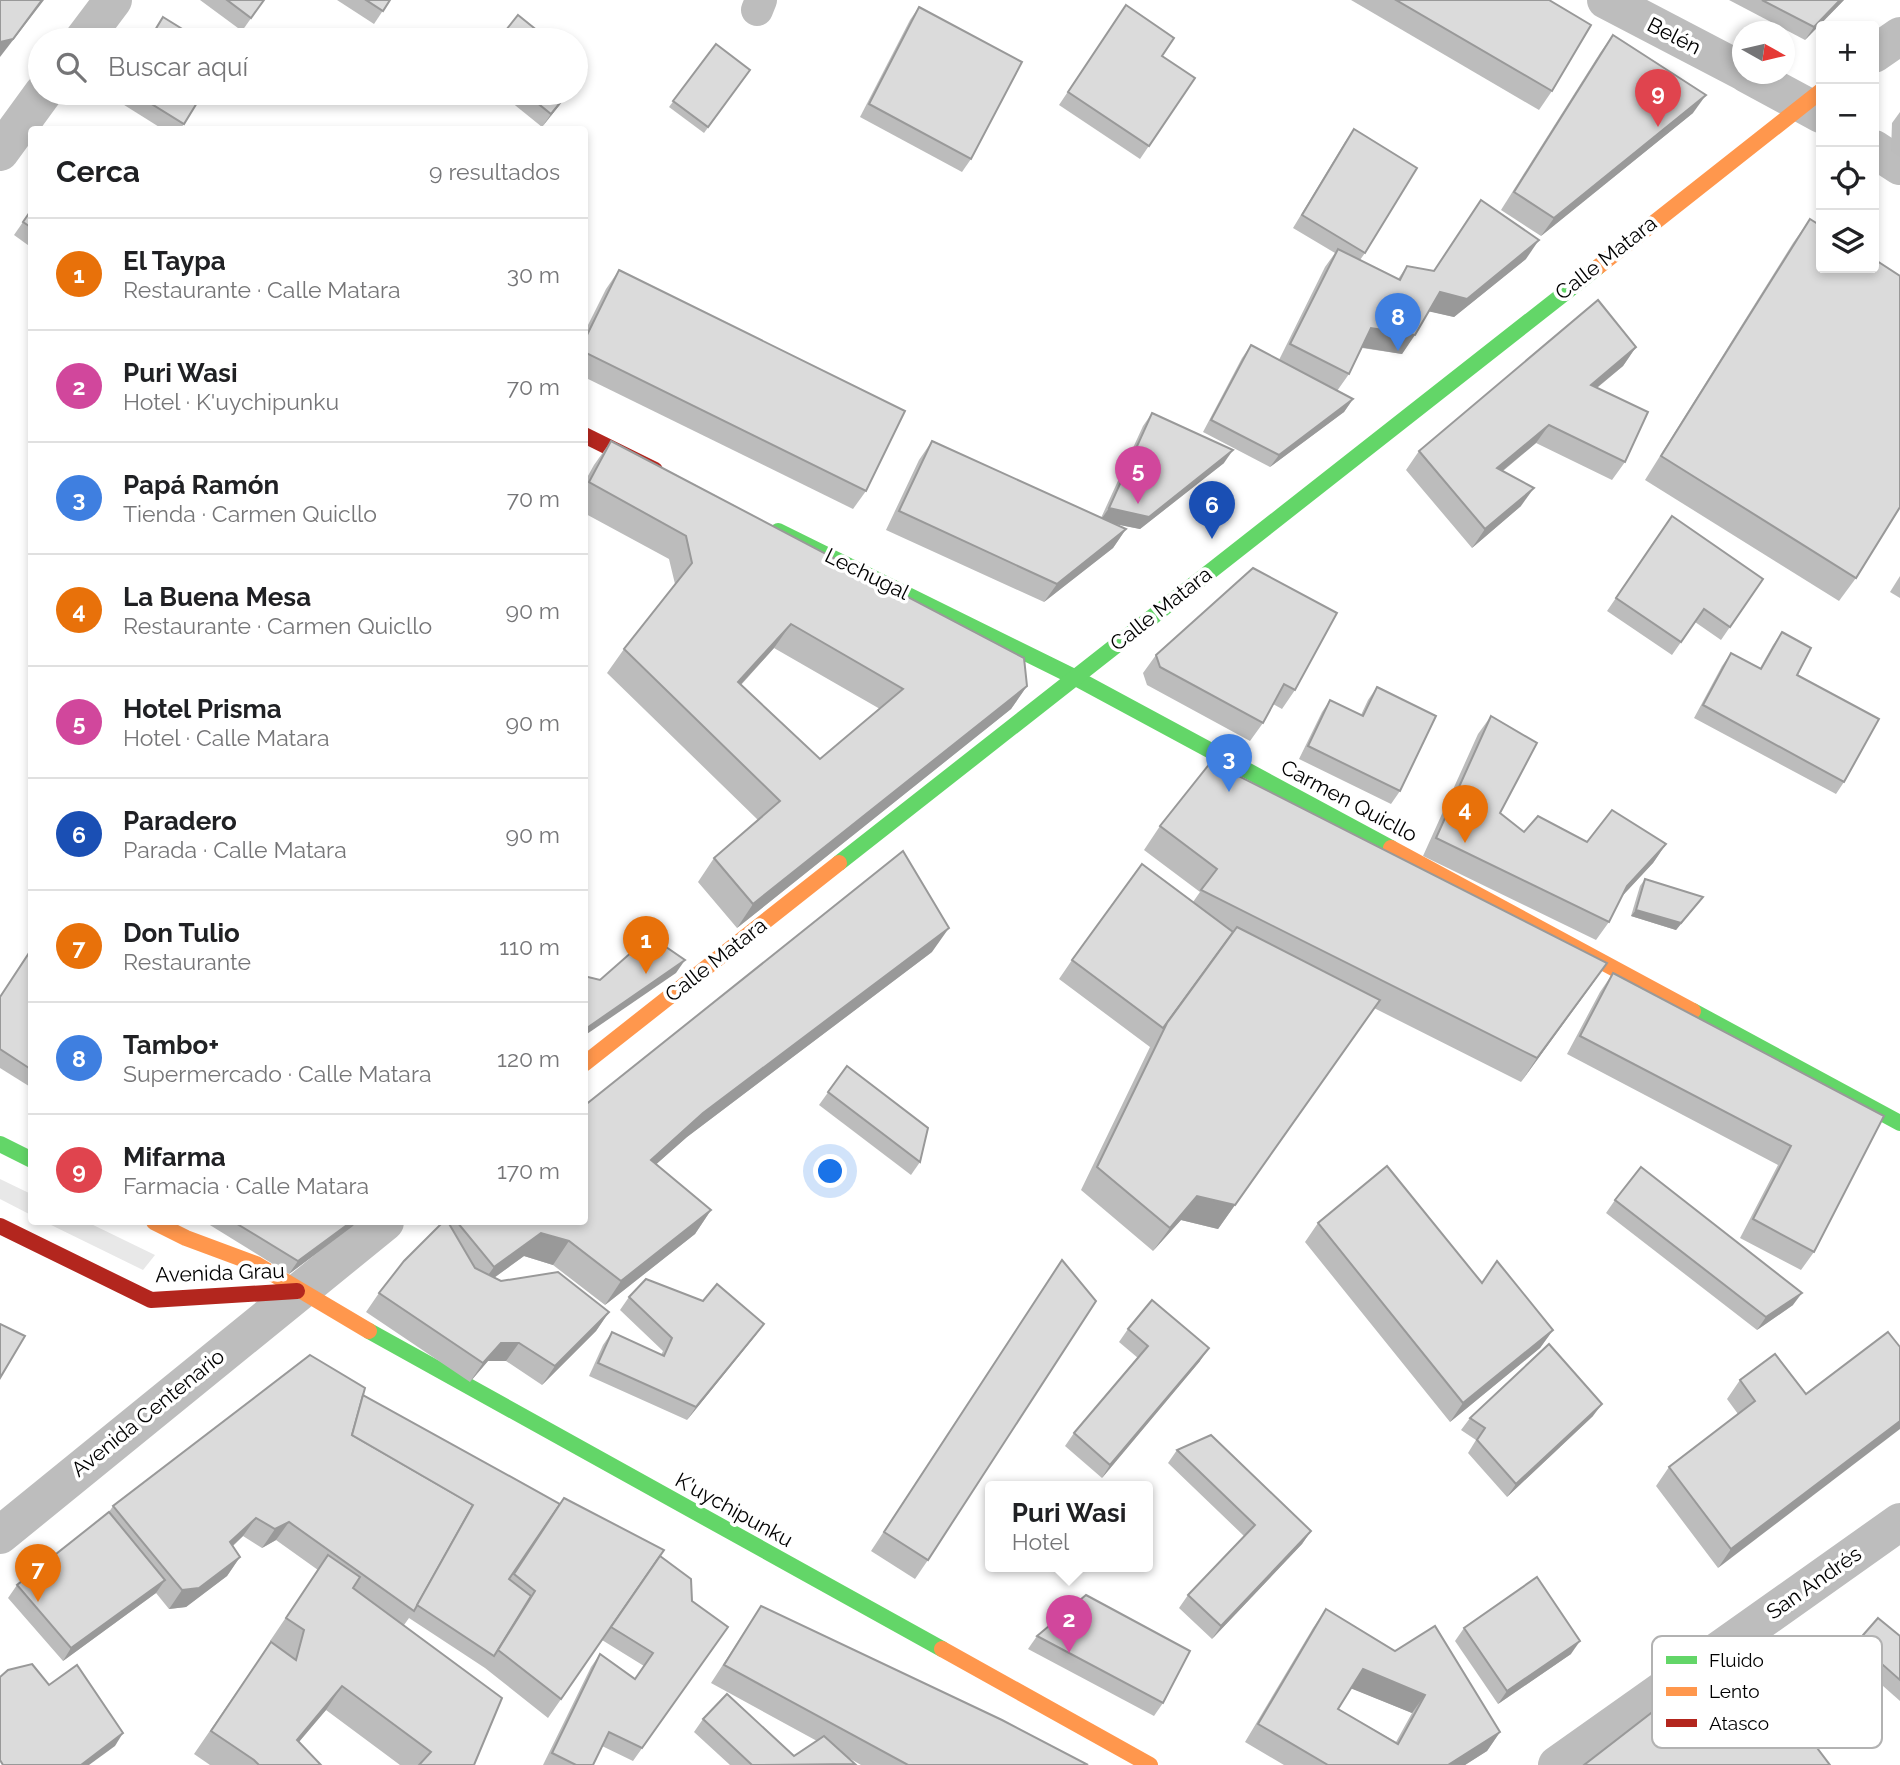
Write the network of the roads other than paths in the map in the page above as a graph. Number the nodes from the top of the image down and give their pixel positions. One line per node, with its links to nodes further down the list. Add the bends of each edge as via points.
1 (113, 0): 3 (street)
2 (1606, 0): 6 (street, Belén)
3 (92, 28)
4 (1900, 36): 5 (street)
5 (1879, 51)
6 (1732, 65)
7 (1772, 84): 8 (street, Belén)
8 (1816, 103): 16 (street, Calle Matara)
9 (36, 105): 10 (street)
10 (9, 151)
11 (1879, 152): 12 (street)
12 (1900, 166)
13 (588, 437): 14 (street)
14 (672, 478)
15 (760, 522): 16 (street, Lechugal)
16 (1074, 677): 17 (street, Calle Matara); 18 (street, Carmen Quicllo)
17 (588, 1061)
18 (1900, 1123)
19 (0, 1144): 20 (street)
20 (28, 1158)
21 (159, 1225): 24 (street, Avenida Grau, via 256,1265)
22 (382, 1225): 24 (street)
23 (0, 1226): 24 (street, Avenida Grau, via 151,1300)
24 (297, 1291): 26 (street, Avenida Centenario); 29 (street, K'uychipunku)
25 (1900, 1522): 27 (street, San Andrés)
26 (0, 1535)
27 (1739, 1636)
28 (1652, 1698): 30 (street, San Andrés)
29 (1150, 1765)
30 (1557, 1765)

